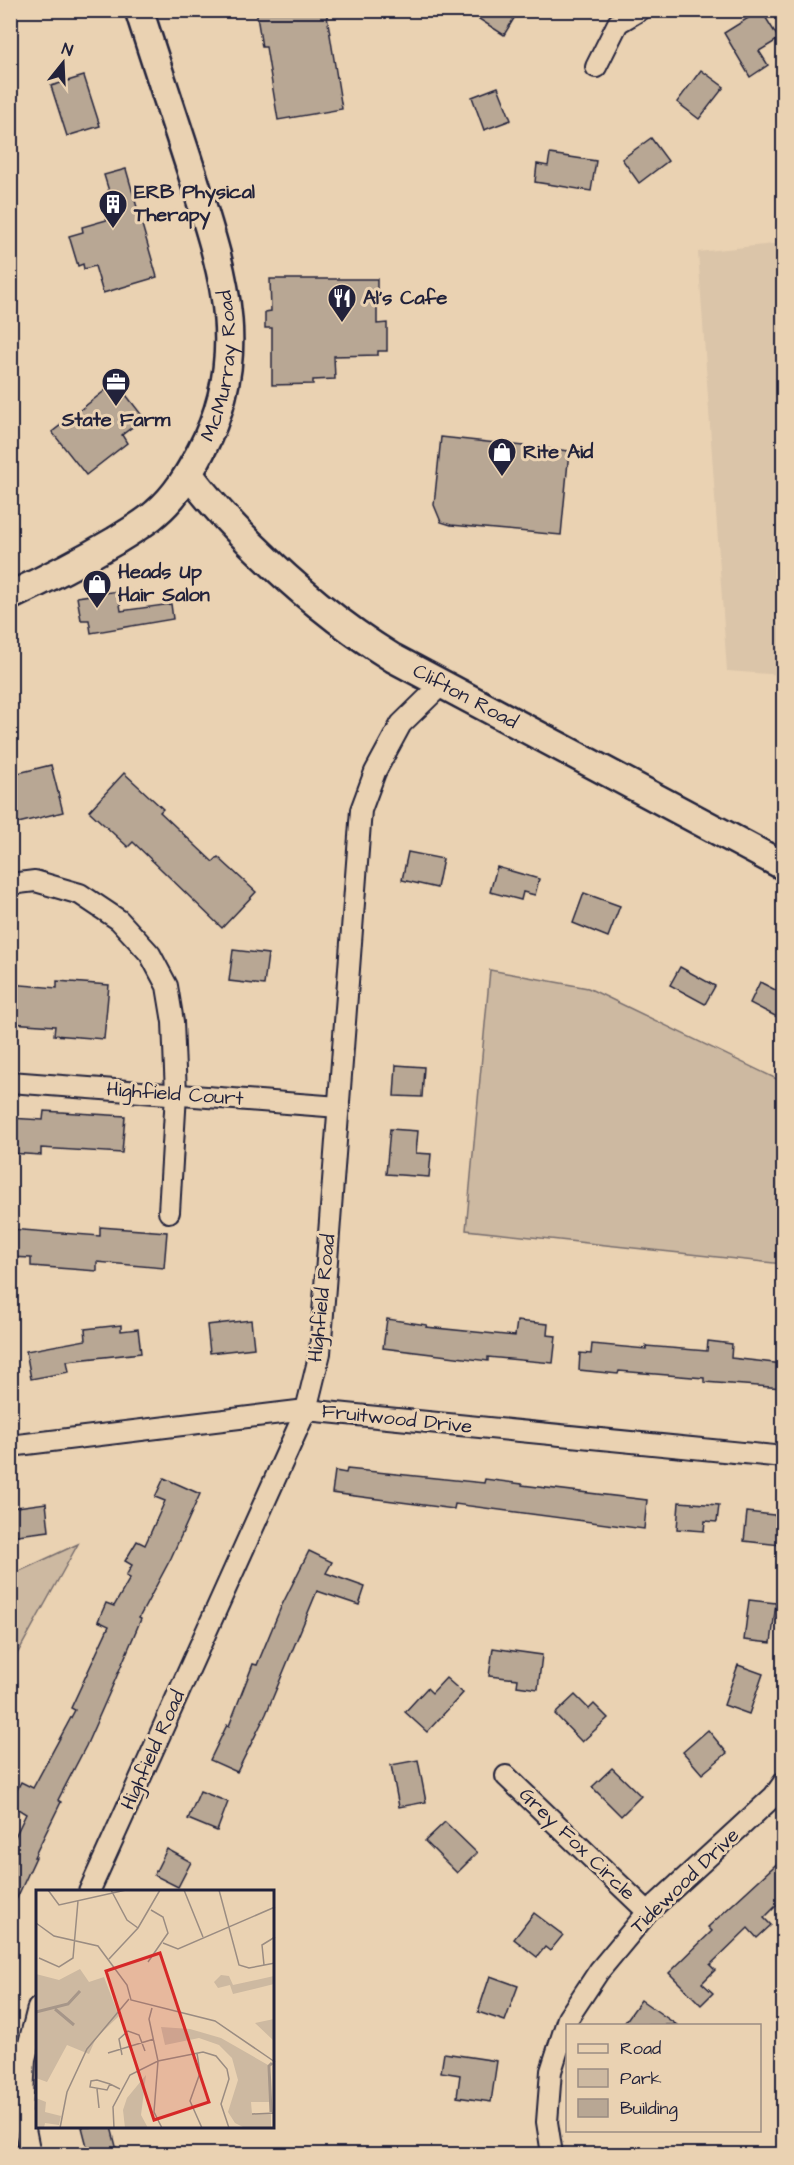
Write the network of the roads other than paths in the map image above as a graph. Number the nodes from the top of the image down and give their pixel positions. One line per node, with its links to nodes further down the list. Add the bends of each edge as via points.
1 (139, 10): 4 (main road, McMurray Road, via 215,246 229,313 224,392 208,438)
2 (640, 10): 3 (street, via 618,23)
3 (596, 67)
4 (189, 474): 5 (main road, McMurray Road, via 169,501 135,528 88,557); 6 (main road, Clifton Road, via 225,517 310,600 360,638)
5 (10, 596)
6 (442, 684): 7 (main road, Clifton Road); 11 (street, Highfield Road, via 401,724 375,772 361,810)
7 (783, 866)
8 (10, 884): 10 (street, via 35,882 80,894 119,920 150,954 167,986)
9 (10, 1082): 10 (street, Highfield Court)
10 (176, 1094): 11 (street, Highfield Court); 12 (street)
11 (339, 1107): 13 (street, Highfield Road, via 320,1353)
12 (169, 1212)
13 (306, 1410): 14 (street, Fruitwood Drive); 15 (street, Fruitwood Drive); 18 (street, Highfield Road)
14 (10, 1446)
15 (783, 1457)
16 (506, 1776): 19 (street, Grey Fox Circle)
17 (783, 1782): 19 (street, Tidewood Drive, via 774,1796)
18 (90, 1890)
19 (648, 1912): 21 (street, Tidewood Drive, via 599,1971)
20 (36, 2016): 23 (street, via 25,2059 22,2114)
21 (566, 2024)
22 (566, 2024): 24 (street, Tidewood Drive, via 551,2071 547,2122)
23 (30, 2154)
24 (552, 2154)

